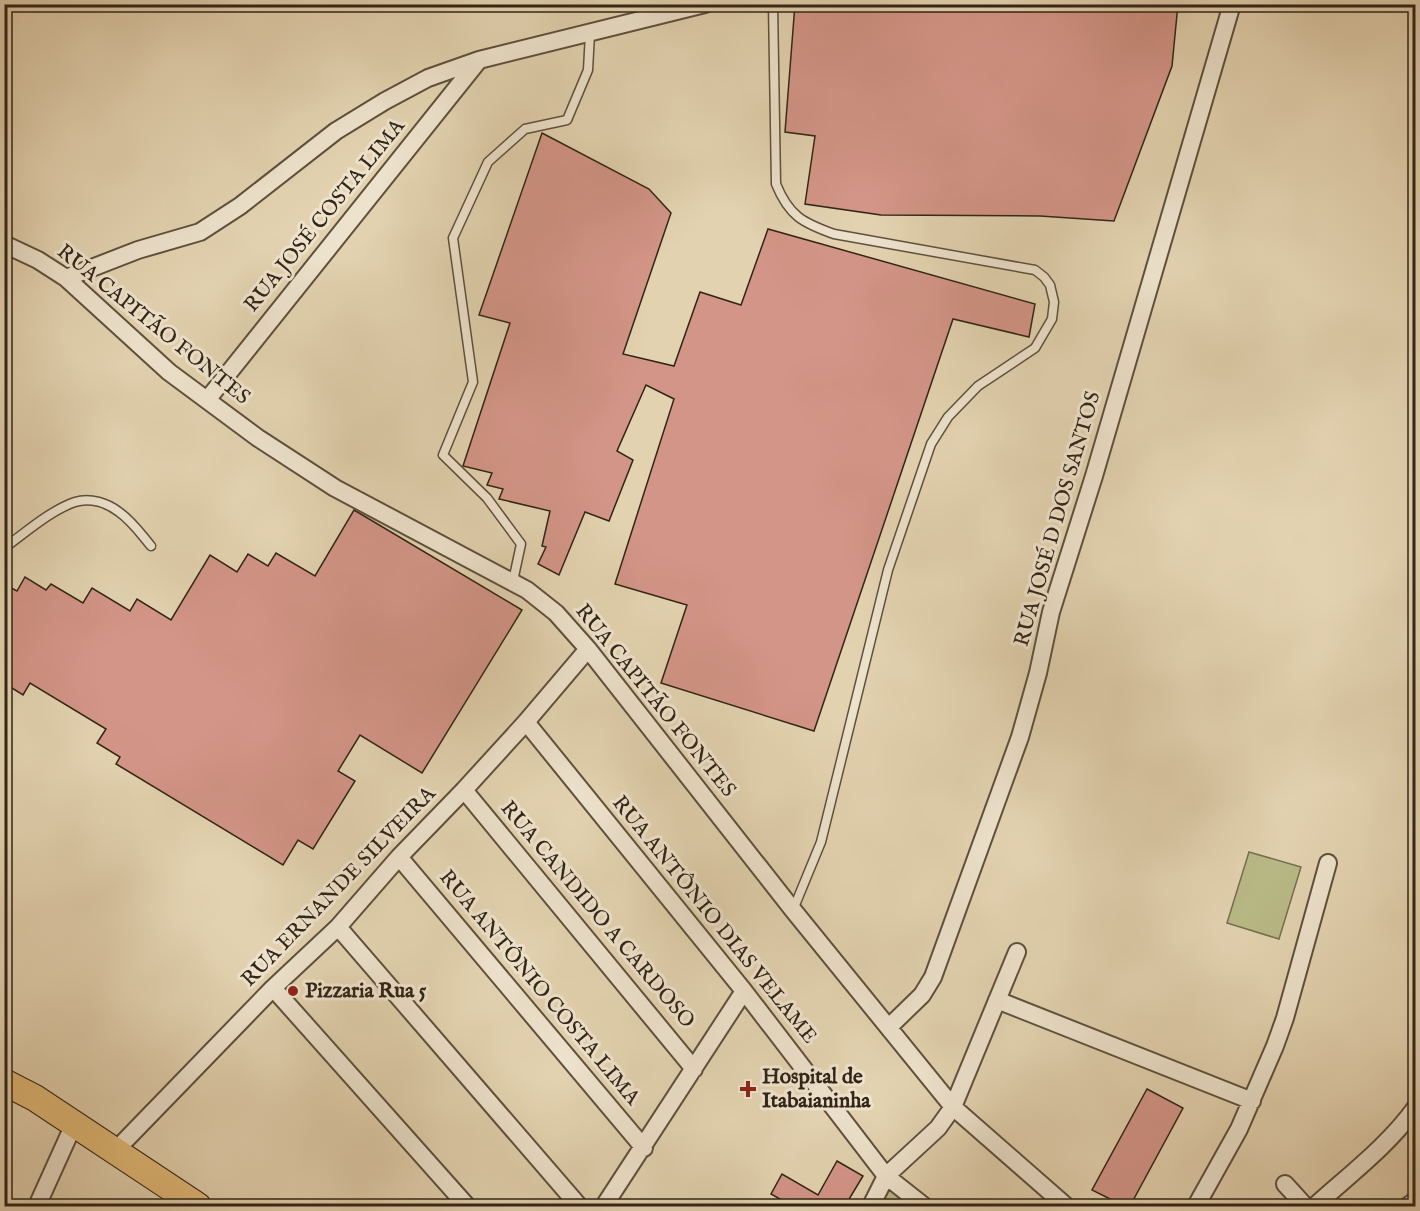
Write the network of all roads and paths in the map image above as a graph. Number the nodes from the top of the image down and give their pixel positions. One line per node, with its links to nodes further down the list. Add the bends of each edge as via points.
1 (705, 4): 4 (street)
2 (773, 4): 17 (lane, via 776,184 788,209 810,225 834,234 1035,270 1050,285 1054,302 1052,319 1035,348 978,386 948,417 931,444 888,570 823,836)
3 (1232, 4): 23 (street, RUA JOSÉ D DOS SANTOS, via 1051,612 1020,737 933,977 922,995)
4 (590, 33): 5 (street); 11 (lane, via 588,70 567,120 525,129 488,162 453,238 473,382 443,455 487,498 521,544)
5 (479, 60): 7 (street, via 428,78 336,131 200,232 138,250); 8 (street, RUA JOSÉ COSTA LIMA)
6 (4, 244): 7 (street, RUA CAPITÃO FONTES)
7 (66, 278): 8 (street, RUA CAPITÃO FONTES, via 134,342)
8 (207, 400): 11 (street, RUA CAPITÃO FONTES, via 335,488)
9 (151, 546): 10 (lane, via 118,510 93,500 77,501 58,511)
10 (4, 548)
11 (513, 581): 12 (street, RUA CAPITÃO FONTES, via 556,613)
12 (588, 649): 13 (street, RUA ERNANDE SILVEIRA); 17 (street, RUA CAPITÃO FONTES)
13 (526, 722): 14 (street, RUA ERNANDE SILVEIRA); 21 (street, RUA ANTÔNIO DIAS VELAME)
14 (464, 790): 15 (street, RUA ERNANDE SILVEIRA); 24 (street, RUA CANDIDO A CARDOSO)
15 (399, 857): 18 (street, RUA ERNANDE SILVEIRA); 30 (street, RUA ANTÔNIO COSTA LIMA)
16 (1328, 863): 26 (street, via 1285,1018)
17 (793, 910): 23 (street, RUA CAPITÃO FONTES)
18 (338, 927): 20 (street, RUA ERNANDE SILVEIRA); 38 (street)
19 (1017, 952): 22 (street)
20 (273, 988): 31 (street, RUA ERNANDE SILVEIRA); 37 (street)
21 (744, 991): 24 (street); 32 (street, RUA ANTÔNIO DIAS VELAME)
22 (998, 1000): 26 (street); 27 (street)
23 (889, 1027): 27 (street, RUA CAPITÃO FONTES)
24 (694, 1069): 30 (street)
25 (4, 1082): 29 (main road)
26 (1252, 1101): 43 (street)
27 (953, 1107): 32 (street, via 938,1128); 42 (street, RUA CAPITÃO FONTES)
28 (1416, 1107): 45 (street, via 1384,1143)
29 (74, 1124): 31 (main road); 35 (street)
30 (644, 1148): 39 (street)
31 (115, 1151): 36 (main road)
32 (886, 1176): 40 (street); 41 (street, RUA ANTÔNIO DIAS VELAME)
33 (1285, 1184): 44 (street)
34 (1416, 1200): 46 (street)
35 (37, 1206)
36 (198, 1206)
37 (467, 1206)
38 (579, 1206)
39 (604, 1206)
40 (871, 1206)
41 (924, 1206)
42 (1066, 1206)
43 (1196, 1206)
44 (1305, 1206)
45 (1315, 1206)
46 (1408, 1206)

